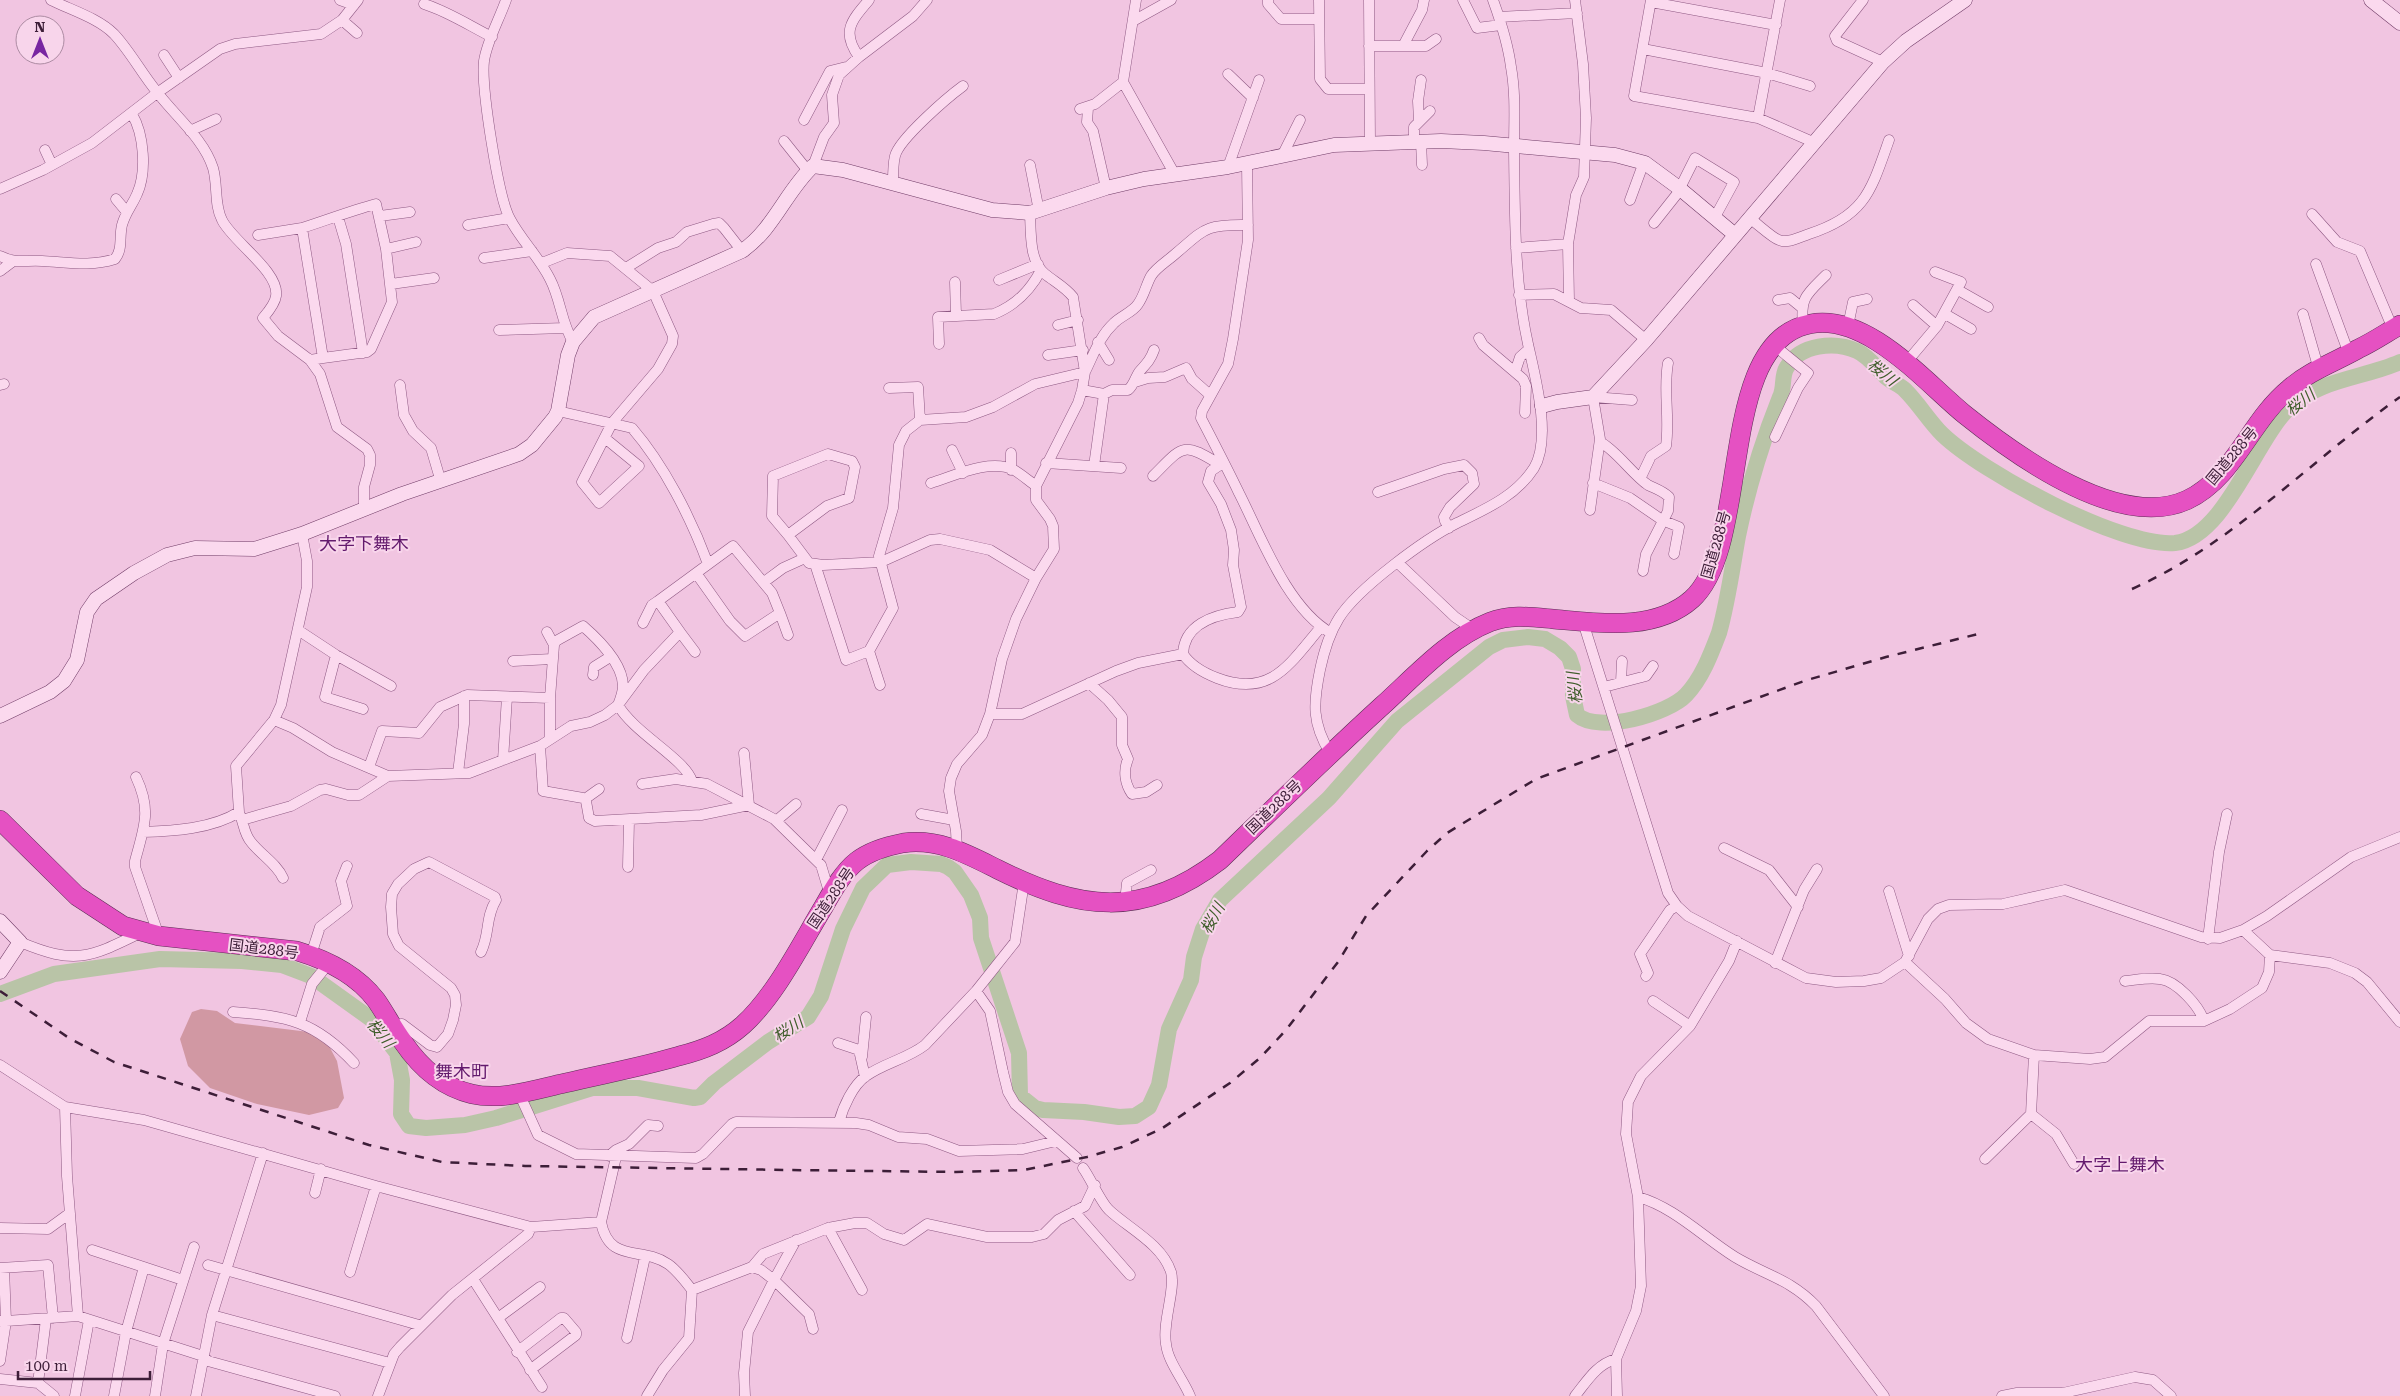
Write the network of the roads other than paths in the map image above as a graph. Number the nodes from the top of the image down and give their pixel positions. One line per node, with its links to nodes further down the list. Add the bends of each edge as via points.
1 (51, 0): 48 (street, via 114,34)
2 (340, 0): 19 (street)
3 (506, 0): 30 (street)
4 (869, 0): 36 (street, via 848,34 850,44)
5 (927, 0): 36 (street, via 913,16)
6 (1136, 0): 24 (street)
7 (1171, 0): 24 (street)
8 (1268, 0): 25 (street, via 1281,19)
9 (1319, 0): 25 (street)
10 (1369, 0): 32 (street)
11 (1424, 0): 33 (street)
12 (1464, 0): 26 (street, via 1477,28)
13 (1493, 0): 26 (street)
14 (1575, 0): 22 (street)
15 (1780, 0): 28 (street)
16 (1863, 0): 37 (street, via 1835,36 1836,41)
17 (2371, 0): 27 (street)
18 (1651, 1): 28 (street); 34 (street)
19 (356, 2): 23 (street)
20 (1957, 2): 37 (street)
21 (424, 4): 30 (street)
22 (1577, 12): 26 (street); 65 (street, via 1585,91)
23 (342, 20): 29 (street); 41 (street, via 315,36 228,45)
24 (1134, 20): 44 (street)
25 (1318, 20): 47 (street, via 1320,79 1328,89)
26 (1500, 21): 63 (street, via 1513,82)
27 (2400, 23)
28 (1776, 25): 39 (street)
29 (357, 33)
30 (492, 37): 88 (street, via 484,60 483,78 498,174)
31 (1436, 39): 33 (street, via 1426,46)
32 (1368, 46): 33 (street); 47 (street)
33 (1403, 46)
34 (1644, 49): 39 (street); 52 (street, via 1634,96)
35 (164, 55): 41 (street)
36 (859, 57): 38 (street)
37 (1883, 62): 62 (street)
38 (846, 67): 54 (street, via 830,71); 73 (street, via 833,89 834,123 824,137)
39 (1767, 73): 46 (street); 52 (street)
40 (1228, 74): 49 (street)
41 (180, 78): 48 (street)
42 (1259, 80): 49 (street)
43 (1421, 80): 56 (street)
44 (1124, 82): 74 (street); 76 (street, via 1084,108 1093,131)
45 (963, 86): 75 (street, via 935,108 903,142 895,156)
46 (1810, 86)
47 (1369, 89): 61 (street)
48 (157, 93): 51 (street); 57 (street)
49 (1253, 98): 72 (street)
50 (1430, 111): 56 (street)
51 (132, 114): 69 (street, via 92,143); 81 (street, via 140,136 141,184)
52 (1758, 118): 62 (street)
53 (216, 119): 57 (street)
54 (804, 120)
55 (1300, 120): 66 (street)
56 (1419, 121): 60 (street, via 1414,127)
57 (190, 131): 150 (street, via 213,168 221,219 276,287 273,304 263,318 278,336)
58 (1890, 140): 89 (street, via 1868,196 1856,210 1827,228 1782,242)
59 (784, 141): 73 (street)
60 (1417, 141): 61 (street); 63 (street); 70 (street)
61 (1370, 142): 66 (street, via 1334,144)
62 (1813, 142): 89 (street)
63 (1514, 146): 65 (street); 98 (street)
64 (45, 150): 69 (street)
65 (1584, 152): 67 (street); 97 (street, via 1584,177 1576,195)
66 (1282, 156): 68 (street)
67 (1644, 162): 77 (street); 80 (street)
68 (1247, 164): 72 (street); 92 (street)
69 (52, 165): 78 (street)
70 (1422, 165)
71 (1030, 166): 83 (street)
72 (1228, 167): 74 (street)
73 (811, 168): 75 (street, via 826,166); 101 (street, via 763,233)
74 (1174, 173): 76 (street)
75 (893, 183): 83 (street, via 992,210)
76 (1106, 188): 83 (street)
77 (1679, 188): 87 (street); 87 (street, via 1695,158 1734,182); 90 (street)
78 (0, 189)
79 (116, 199): 81 (street)
80 (1630, 200)
81 (126, 211): 104 (street, via 120,232 120,250 115,259 72,265 44,261)
82 (410, 212): 85 (street)
83 (1035, 212): 107 (street, via 1034,258)
84 (2312, 214): 133 (street, via 2337,242 2360,251)
85 (380, 216): 86 (street, via 376,204 344,212); 99 (street)
86 (338, 217): 93 (street); 146 (street)
87 (1715, 217): 94 (street)
88 (509, 218): 91 (street); 100 (street)
89 (1749, 218): 94 (street)
90 (1654, 223)
91 (468, 224)
92 (1248, 225): 140 (street, via 1215,226 1196,234 1152,274 1137,306 1113,324); 162 (street, via 1242,288 1228,364)
93 (302, 228): 95 (street); 149 (street)
94 (1734, 234): 138 (street)
95 (258, 235)
96 (416, 242): 99 (street)
97 (1568, 244): 98 (street); 121 (street)
98 (1516, 248): 118 (street)
99 (386, 249): 115 (street)
100 (532, 251): 103 (street); 105 (street)
101 (742, 251): 108 (street, via 719,223 687,232 676,242 658,248); 117 (street)
102 (0, 256): 104 (street)
103 (484, 258)
104 (12, 262): 109 (street)
105 (542, 263): 108 (street, via 567,253 605,254); 134 (street, via 556,291)
106 (2316, 264): 147 (street)
107 (1039, 267): 113 (street); 127 (street, via 1030,290 1012,306 994,314); 128 (street, via 1073,297)
108 (626, 268): 117 (street)
109 (0, 271)
110 (1935, 272): 116 (street, via 1961,282)
111 (1826, 275): 123 (street, via 1812,288)
112 (434, 278): 115 (street)
113 (999, 280)
114 (955, 282): 127 (street)
115 (391, 284): 146 (street, via 392,302 371,350)
116 (1958, 290): 124 (street); 125 (street)
117 (653, 291): 139 (street, via 594,317); 169 (street, via 671,328 672,344 654,375)
118 (1519, 295): 121 (street, via 1554,294); 142 (street)
119 (1778, 300): 123 (street, via 1790,298)
120 (1867, 300): 131 (street, via 1853,302)
121 (1569, 301): 138 (street, via 1581,308 1611,310)
122 (1913, 305): 132 (street)
123 (1801, 306): 130 (street)
124 (1988, 307)
125 (1945, 314): 132 (street); 135 (street)
126 (2303, 314): 154 (street)
127 (956, 315): 141 (street, via 938,317)
128 (1078, 320): 129 (street); 143 (street)
129 (1058, 325)
130 (1803, 325): 131 (highway, 国道288号); 145 (highway, 国道288号)
131 (1848, 326): 153 (highway, 国道288号, via 1871,338)
132 (1937, 326): 153 (street)
133 (2397, 327): 147 (highway, 国道288号)
134 (565, 328): 136 (street); 139 (street)
135 (1971, 329)
136 (499, 330)
137 (1479, 338): 156 (street)
138 (1646, 340): 163 (street)
139 (573, 342): 166 (street)
140 (1098, 342): 151 (street); 155 (street)
141 (939, 344)
142 (1530, 349): 156 (street, via 1520,357); 165 (street)
143 (1082, 350): 148 (street); 155 (street)
144 (1154, 350): 157 (street)
145 (1781, 351): 170 (street, via 1808,373); 206 (highway, 国道288号, via 1765,358 1752,388 1722,537 1702,589 1679,609 1650,620)
146 (363, 352): 149 (street)
147 (2349, 354): 154 (highway, 国道288号)
148 (1048, 356)
149 (323, 358): 150 (street)
150 (310, 360): 188 (street, via 320,374 337,427 367,449 370,455)
151 (1109, 360)
152 (1668, 363): 182 (street, via 1666,446 1651,456)
153 (1905, 364): 154 (highway, 国道288号, via 2016,453 2098,497 2144,508 2179,503 2208,486 2225,469 2285,391)
154 (2318, 370)
155 (1085, 372): 160 (street); 168 (street, via 1035,384 973,415)
156 (1515, 372): 167 (street, via 1526,386)
157 (1136, 382): 161 (street, via 1128,390 1112,390); 162 (street, via 1165,377 1186,368 1192,379)
158 (400, 385): 183 (street, via 404,415 413,431 431,448)
159 (889, 388): 168 (street, via 918,387)
160 (1082, 390): 161 (street); 175 (street)
161 (1104, 394): 177 (street)
162 (1210, 395): 176 (street, via 1201,418)
163 (1593, 397): 164 (street); 165 (street); 172 (street)
164 (1632, 400)
165 (1542, 406): 191 (street, via 1540,444 1533,469 1508,495)
166 (558, 411): 169 (street); 183 (street, via 532,445 519,454)
167 (1525, 413)
168 (920, 420): 196 (street, via 906,431 899,445 895,494 879,556)
169 (612, 423): 171 (street); 198 (street, via 632,428 645,443 697,534)
170 (1775, 437)
171 (606, 439): 171 (street, via 582,482 599,503 639,466)
172 (1600, 442): 182 (street); 185 (street)
173 (952, 450): 180 (street)
174 (1011, 453): 179 (street)
175 (1046, 463): 177 (street); 186 (street)
176 (1221, 464): 181 (street, via 1196,450 1183,450); 209 (street, via 1239,493 1268,557 1302,606); 217 (street, via 1208,475 1208,482 1231,530 1233,565 1241,607 1238,612 1212,617 1199,624 1187,639)
177 (1094, 466): 178 (street)
178 (1121, 468)
179 (1011, 470): 180 (street, via 993,467); 186 (street)
180 (962, 473): 184 (street)
181 (1153, 476)
182 (1641, 477): 190 (street, via 1669,497 1668,511)
183 (441, 482): 188 (street)
184 (931, 483)
185 (1593, 483): 189 (street); 190 (street, via 1630,498)
186 (1036, 486): 202 (street, via 1036,500 1050,518 1055,541 1051,555)
187 (1378, 492): 191 (street, via 1464,465 1472,473 1474,484 1446,513 1445,522)
188 (364, 510): 192 (street)
189 (1590, 510)
190 (1662, 520): 194 (street, via 1679,527); 200 (street)
191 (1449, 528): 197 (street)
192 (302, 534): 208 (street, via 308,586); 236 (street, via 254,549 184,549 134,573 101,594 87,612 77,660 64,681 50,692)
193 (788, 535): 193 (street, via 827,506 849,498 855,467 852,461 828,454 773,476 772,516); 195 (street)
194 (1674, 554)
195 (805, 558): 199 (street); 203 (street)
196 (881, 562): 199 (street); 202 (street, via 930,540 940,539 990,550); 215 (street, via 893,608)
197 (1398, 563): 209 (street, via 1365,588); 210 (street, via 1455,618)
198 (708, 564): 201 (street); 203 (street, via 733,546)
199 (814, 564): 215 (street, via 846,660)
200 (1642, 571)
201 (696, 573): 204 (street); 205 (street, via 730,621 745,636)
202 (1036, 578): 235 (street, via 1007,643)
203 (764, 582): 205 (street, via 776,599)
204 (658, 601): 207 (street, via 652,605); 212 (street)
205 (780, 613): 213 (street)
206 (1584, 622): 210 (highway, 国道288号, via 1514,616); 229 (street)
207 (643, 623)
208 (298, 630): 218 (street); 237 (street, via 281,705)
209 (1326, 630): 217 (street, via 1285,668 1265,681 1251,684 1234,685 1212,676 1195,667); 241 (street, via 1314,714 1318,732)
210 (1474, 630): 241 (highway, 国道288号, via 1420,670)
211 (547, 632): 214 (street)
212 (680, 632): 216 (street); 233 (street, via 644,670)
213 (788, 635)
214 (554, 645): 219 (street, via 583,626); 220 (street)
215 (870, 651): 227 (street)
216 (694, 652)
217 (1183, 654): 226 (street, via 1138,663)
218 (336, 655): 228 (street); 234 (street, via 325,697)
219 (610, 657): 224 (street, via 594,667); 233 (street, via 623,685)
220 (552, 659): 221 (street); 232 (street)
221 (513, 661)
222 (1622, 661): 225 (street)
223 (1653, 666): 225 (street, via 1646,676)
224 (593, 674)
225 (1621, 682): 229 (street)
226 (1089, 683): 235 (street, via 1022,714); 249 (street, via 1122,717 1122,745 1128,759 1126,781 1132,794 1146,792)
227 (880, 685)
228 (391, 686)
229 (1604, 687): 276 (street, via 1664,886)
230 (464, 696): 231 (street); 243 (street, via 440,707 419,733 382,731); 244 (street)
231 (507, 697): 232 (street); 242 (street)
232 (550, 698): 238 (street)
233 (618, 706): 238 (street, via 596,719 571,726); 247 (street, via 636,728 690,774)
234 (363, 709)
235 (990, 714): 260 (street, via 982,735 957,764 951,778 949,791)
236 (0, 716)
237 (274, 720): 243 (street, via 332,752); 257 (street, via 236,766)
238 (550, 739): 239 (street)
239 (540, 746): 242 (street); 251 (street, via 543,791)
240 (744, 753): 253 (street)
241 (1330, 753): 275 (highway, 国道288号, via 1210,868 1162,892)
242 (503, 760): 244 (street, via 480,770)
243 (368, 767): 245 (street)
244 (458, 773): 245 (street)
245 (388, 776): 257 (street, via 359,795 320,790 290,806)
246 (136, 777): 262 (street, via 147,809)
247 (692, 781): 248 (street, via 676,779); 253 (street, via 715,787)
248 (642, 784)
249 (1157, 785)
250 (599, 789): 251 (street)
251 (585, 799): 259 (street, via 591,820)
252 (796, 804): 261 (street)
253 (749, 805): 259 (street, via 701,815); 261 (street)
254 (842, 810): 266 (street)
255 (921, 814): 260 (street)
256 (2227, 814): 282 (street)
257 (241, 816): 262 (street, via 168,831); 271 (street, via 249,840)
258 (0, 820): 280 (highway, 国道288号, via 77,896 106,917)
259 (629, 820): 268 (street)
260 (954, 820): 265 (street)
261 (776, 821): 266 (street)
262 (143, 832): 281 (street, via 135,867)
263 (2400, 837): 279 (street, via 2351,857)
264 (1724, 848): 277 (street, via 1769,870)
265 (957, 849): 272 (highway, 国道288号); 274 (highway, 国道288号, via 922,842 883,848 848,869)
266 (816, 860): 274 (street, via 825,873)
267 (346, 866): 286 (street, via 341,881 348,906 320,927)
268 (628, 867)
269 (1817, 869): 277 (street)
270 (1151, 870): 275 (street, via 1127,883)
271 (283, 878)
272 (1024, 882): 275 (highway, 国道288号, via 1070,899); 294 (street, via 1015,942)
273 (1889, 891): 288 (street)
274 (830, 896): 309 (highway, 国道288号, via 768,995 745,1024 725,1039 703,1050)
275 (1126, 902)
276 (1677, 906): 284 (street, via 1688,916); 292 (street, via 1670,910 1640,954 1648,973)
277 (1798, 907): 289 (street)
278 (0, 921): 283 (street)
279 (2243, 930): 282 (street, via 2220,938); 287 (street)
280 (140, 933): 281 (highway, 国道288号); 283 (street, via 96,954 83,956 57,954)
281 (160, 936): 286 (highway, 国道288号)
282 (2208, 938): 288 (street, via 2098,899 2058,890 2004,904 1944,906 1928,919)
283 (20, 942): 291 (street)
284 (1737, 942): 289 (street); 302 (street)
285 (481, 952): 301 (street, via 488,935 488,916 495,897 429,862 414,869 392,894 393,934 399,946 451,988 456,1005 448,1034 437,1047 402,1024)
286 (310, 955): 290 (highway, 国道288号)
287 (2270, 955): 298 (street, via 2269,972 2262,988); 300 (street, via 2314,960 2345,968 2367,982)
288 (1907, 959): 289 (street, via 1881,978 1851,982 1806,978); 304 (street, via 1977,1032)
289 (1775, 963)
290 (325, 968): 299 (street, via 312,984); 301 (highway, 国道288号, via 364,987)
291 (0, 972)
292 (1646, 976)
293 (2125, 981): 298 (street, via 2164,980 2195,1004)
294 (977, 990): 308 (street, via 912,1055); 314 (street, via 990,1010 1008,1092 1015,1104)
295 (1653, 1001): 302 (street)
296 (233, 1012): 299 (street)
297 (866, 1016): 305 (street)
298 (2204, 1021): 304 (street, via 2149,1021 2105,1057)
299 (300, 1022): 306 (street, via 338,1047)
300 (2400, 1022)
301 (392, 1026): 309 (highway, 国道288号, via 426,1071 446,1084 474,1095)
302 (1690, 1026): 325 (street, via 1648,1068 1628,1102 1626,1134)
303 (838, 1043): 305 (street, via 855,1048)
304 (2034, 1055): 311 (street)
305 (862, 1058): 308 (street)
306 (354, 1063)
307 (0, 1065): 310 (street)
308 (864, 1076): 312 (street)
309 (521, 1098): 315 (street, via 538,1135 557,1146 576,1154)
310 (65, 1107): 316 (street, via 144,1120); 327 (street)
311 (2031, 1114): 318 (street); 319 (street, via 2056,1134)
312 (839, 1122): 314 (street, via 868,1125 898,1137 928,1139 959,1150 1023,1149); 315 (street, via 736,1122 696,1158)
313 (658, 1126): 315 (street, via 648,1126 629,1144)
314 (1056, 1141): 317 (street)
315 (617, 1150): 328 (street)
316 (263, 1153): 321 (street); 340 (street)
317 (1077, 1158)
318 (1986, 1159)
319 (2074, 1164)
320 (1083, 1168): 322 (street)
321 (321, 1169): 323 (street); 324 (street)
322 (1095, 1185): 326 (street, via 1088,1202); 378 (street, via 1107,1207 1145,1238 1170,1269 1172,1280 1165,1344)
323 (376, 1186): 329 (street); 341 (street)
324 (315, 1193)
325 (1638, 1197): 362 (street, via 1641,1286 1636,1311); 381 (street, via 1662,1205 1736,1258 1803,1293)
326 (1074, 1211): 331 (street, via 1058,1220 1044,1234 1032,1237 986,1237 927,1224 904,1240 884,1234 868,1223 854,1222); 342 (street)
327 (70, 1213): 330 (street, via 48,1228); 349 (street)
328 (601, 1222): 329 (street); 335 (street, via 605,1238 613,1245)
329 (531, 1227): 343 (street, via 528,1234)
330 (0, 1228)
331 (828, 1228): 332 (street); 348 (street)
332 (796, 1240): 338 (street, via 763,1254); 345 (street)
333 (194, 1247): 344 (street)
334 (92, 1250): 337 (street)
335 (645, 1257): 347 (street, via 668,1263); 358 (street)
336 (208, 1265): 340 (street)
337 (144, 1267): 344 (street); 357 (street)
338 (752, 1267): 345 (street); 347 (street)
339 (2, 1268): 351 (street, via 48,1265); 354 (street)
340 (225, 1270): 350 (street); 355 (street)
341 (350, 1272)
342 (1130, 1275)
343 (473, 1279): 352 (street); 355 (street)
344 (183, 1280): 359 (street)
345 (774, 1280): 356 (street, via 809,1314); 377 (street, via 748,1332)
346 (540, 1287): 352 (street)
347 (692, 1290): 376 (street, via 689,1338)
348 (862, 1290)
349 (78, 1316): 351 (street); 353 (street)
350 (212, 1316): 361 (street); 364 (street)
351 (50, 1318): 354 (street); 367 (street)
352 (498, 1318): 360 (street)
353 (89, 1320): 357 (street); 370 (street)
354 (3, 1321): 363 (street)
355 (419, 1325): 364 (street)
356 (813, 1329)
357 (126, 1332): 359 (street); 371 (street)
358 (627, 1338)
359 (163, 1344): 361 (street); 372 (street)
360 (517, 1352): 365 (street); 365 (street, via 561,1318 576,1332)
361 (203, 1356): 373 (street); 374 (street, via 208,1361)
362 (1616, 1359): 379 (street, via 1596,1370); 380 (street)
363 (0, 1360)
364 (390, 1363): 375 (street)
365 (530, 1370): 368 (street)
366 (0, 1379): 367 (street)
367 (38, 1383): 369 (street)
368 (542, 1388)
369 (54, 1396)
370 (76, 1396)
371 (114, 1396)
372 (155, 1396)
373 (196, 1396)
374 (335, 1396)
375 (378, 1396)
376 (647, 1396)
377 (745, 1396)
378 (1190, 1396)
379 (1575, 1396)
380 (1617, 1396)
381 (1884, 1396)
382 (2002, 1396): 383 (street, via 2063,1393 2135,1377 2153,1380)
383 (2171, 1396)

